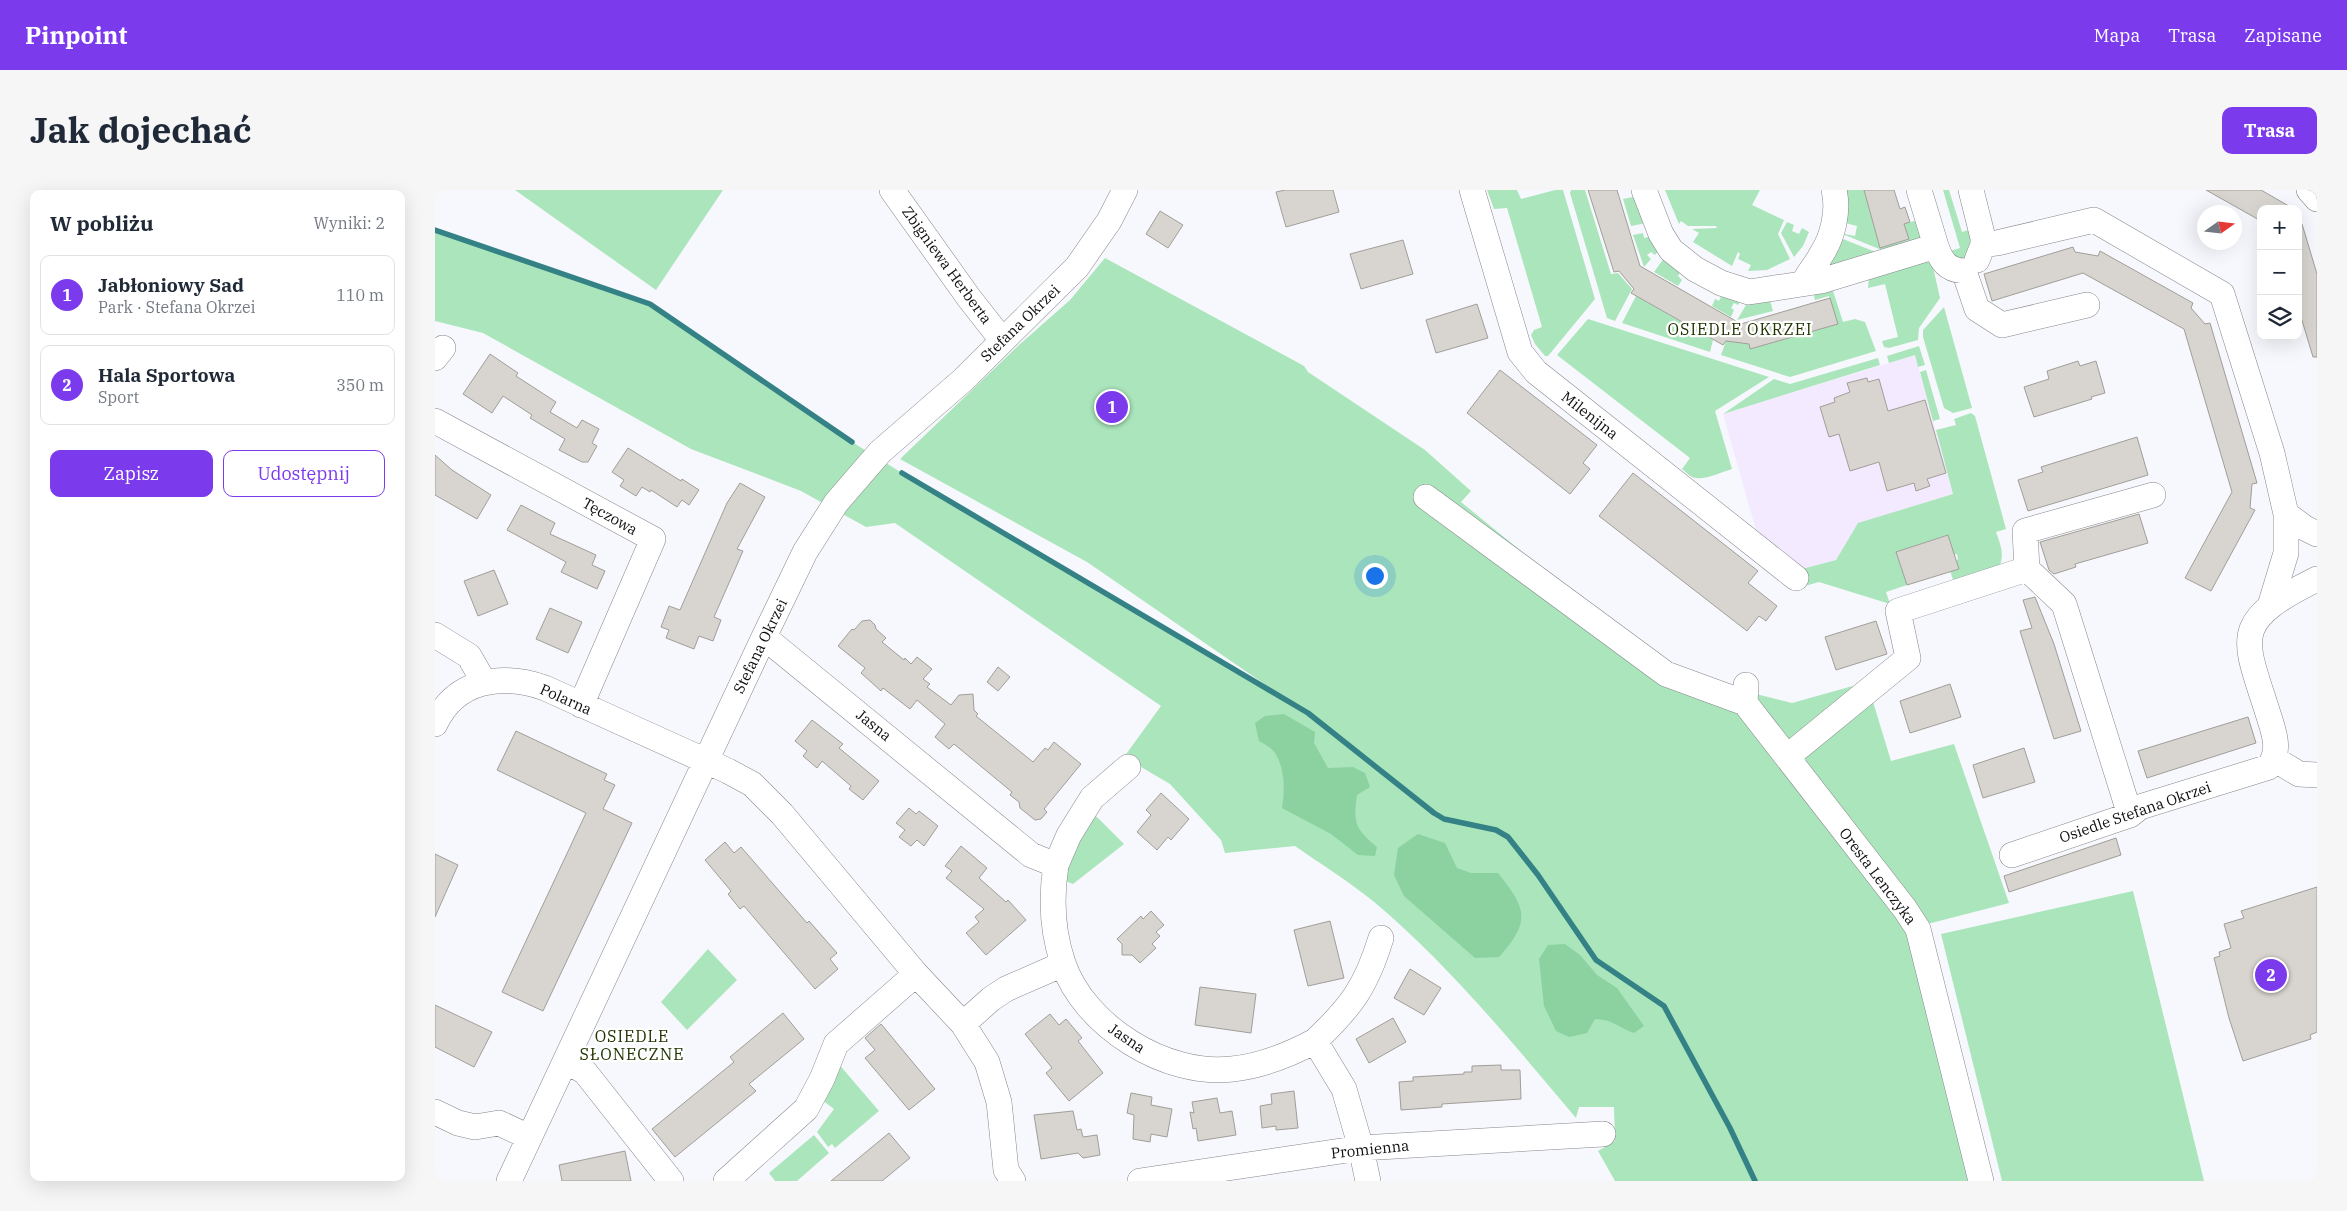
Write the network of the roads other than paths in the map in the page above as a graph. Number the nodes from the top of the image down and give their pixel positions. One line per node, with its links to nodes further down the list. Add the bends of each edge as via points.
1 (891, 190): 15 (street, Zbigniewa Herberta)
2 (1125, 190): 15 (street, Stefana Okrzei, via 1109,222 1077,267)
3 (1472, 190): 22 (street, Milenijna, via 1520,352 1535,372)
4 (1644, 190): 13 (street, via 1668,246 1695,268 1721,283 1749,292)
5 (1834, 190): 13 (street, via 1832,232)
6 (1919, 190): 11 (street)
7 (1971, 190): 10 (street)
8 (2309, 190): 9 (street)
9 (2317, 199)
10 (1983, 245): 12 (street, via 1976,260); 19 (street, via 2094,220 2222,294 2272,453)
11 (1936, 246): 12 (street, via 1946,266); 13 (street, via 1821,281)
12 (1964, 271): 14 (street, via 1977,309 2002,325)
13 (1805, 282)
14 (2087, 305)
15 (1003, 340): 26 (street, Stefana Okrzei, via 963,380 879,452 836,503 805,552)
16 (435, 421): 28 (street, Tęczowa, via 653,539)
17 (2153, 495): 21 (street, via 2025,531)
18 (1426, 498): 30 (street, Oresta Lenczyka, via 1666,674 1745,694)
19 (2286, 514): 20 (street); 24 (street, via 2286,553)
20 (2317, 534)
21 (2027, 569): 30 (street, via 1898,611 1908,658); 35 (street, via 2064,604)
22 (1796, 578)
23 (2317, 579): 24 (street)
24 (2270, 606): 31 (street, via 2260,614 2248,643 2249,658 2276,737)
25 (435, 635): 27 (street, via 469,656)
26 (764, 637): 32 (street, Stefana Okrzei); 37 (street, Jasna, via 1031,855)
27 (484, 682): 28 (street, Polarna, via 525,681); 29 (street, Polarna, via 464,690 442,708)
28 (581, 706): 32 (street, Polarna)
29 (435, 724)
30 (1787, 757): 54 (street, Oresta Lenczyka, via 1918,929)
31 (2274, 759): 34 (street, via 2299,774); 35 (street, Osiedle Stefana Okrzei, via 2269,766 2140,807)
32 (705, 762): 40 (street, Polarna, via 752,784 769,800); 43 (street, Stefana Okrzei)
33 (1128, 767): 37 (street, Jasna, via 1092,798 1069,835)
34 (2317, 775)
35 (2130, 815): 36 (street, Osiedle Stefana Okrzei)
36 (2012, 854)
37 (1056, 865): 39 (street, Jasna, via 1053,914)
38 (1381, 938): 42 (street, Jasna, via 1356,998)
39 (1063, 964): 41 (street, via 1006,989); 42 (street, Jasna, via 1077,990 1097,1016 1126,1040 1158,1058 1196,1068 1231,1070 1265,1063)
40 (916, 974): 41 (street, Polarna); 50 (street, via 836,1044 806,1110)
41 (963, 1024): 51 (street, Polarna, via 987,1062 999,1102 1007,1170)
42 (1315, 1041): 47 (street, via 1344,1088)
43 (566, 1061): 46 (street, Stefana Okrzei); 49 (street, via 585,1072)
44 (435, 1112): 46 (street, via 475,1127 499,1123)
45 (1603, 1134): 47 (street, Promienna)
46 (529, 1137): 48 (street, Stefana Okrzei)
47 (1361, 1148): 52 (street, Promienna); 53 (street)
48 (509, 1181)
49 (671, 1181)
50 (726, 1181)
51 (1013, 1181)
52 (1139, 1181)
53 (1368, 1181)
54 (1981, 1181)

